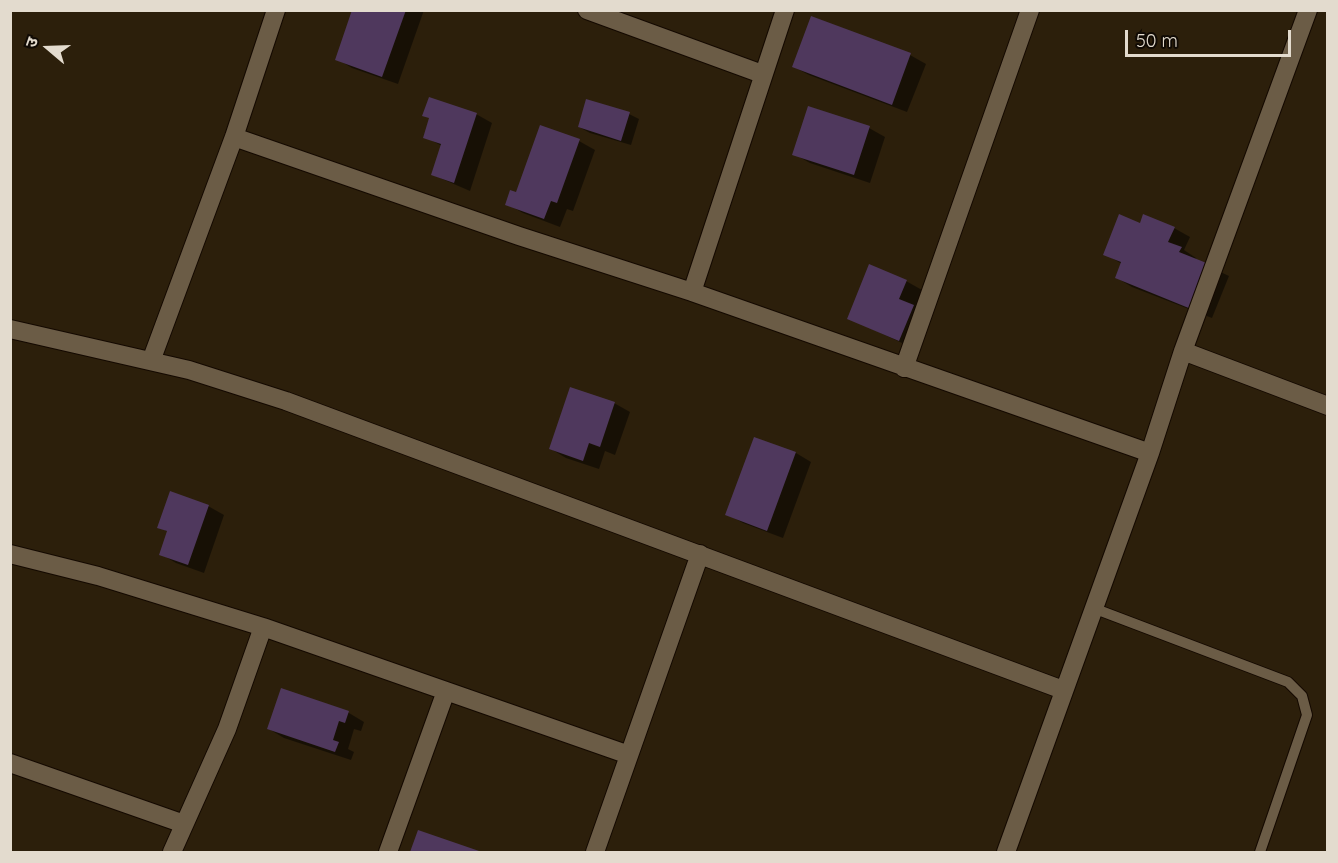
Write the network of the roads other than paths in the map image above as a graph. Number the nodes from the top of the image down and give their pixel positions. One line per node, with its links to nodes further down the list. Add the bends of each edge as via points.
1 (276, 10): 7 (street)
2 (587, 10): 6 (street)
3 (785, 10): 6 (street)
4 (1029, 10): 12 (street)
5 (1308, 10): 10 (street)
6 (762, 74): 8 (street)
7 (234, 137): 8 (street); 11 (street)
8 (692, 292): 12 (street)
9 (10, 329): 11 (street)
10 (1183, 351): 13 (street); 14 (street)
11 (151, 361): 16 (street, via 286,401)
12 (904, 368): 14 (street)
13 (1328, 406)
14 (1150, 453): 17 (street)
15 (10, 554): 18 (street, via 119,582)
16 (700, 554): 19 (street); 21 (street)
17 (1093, 608): 19 (street); 28 (lane, via 1288,682 1302,696 1307,715)
18 (263, 627): 20 (street); 23 (street, via 227,729)
19 (1063, 690): 27 (street)
20 (446, 691): 21 (street); 25 (street)
21 (628, 755): 26 (street)
22 (10, 763): 23 (street)
23 (184, 824): 24 (street)
24 (172, 852)
25 (388, 852)
26 (595, 852)
27 (1006, 852)
28 (1260, 852)

